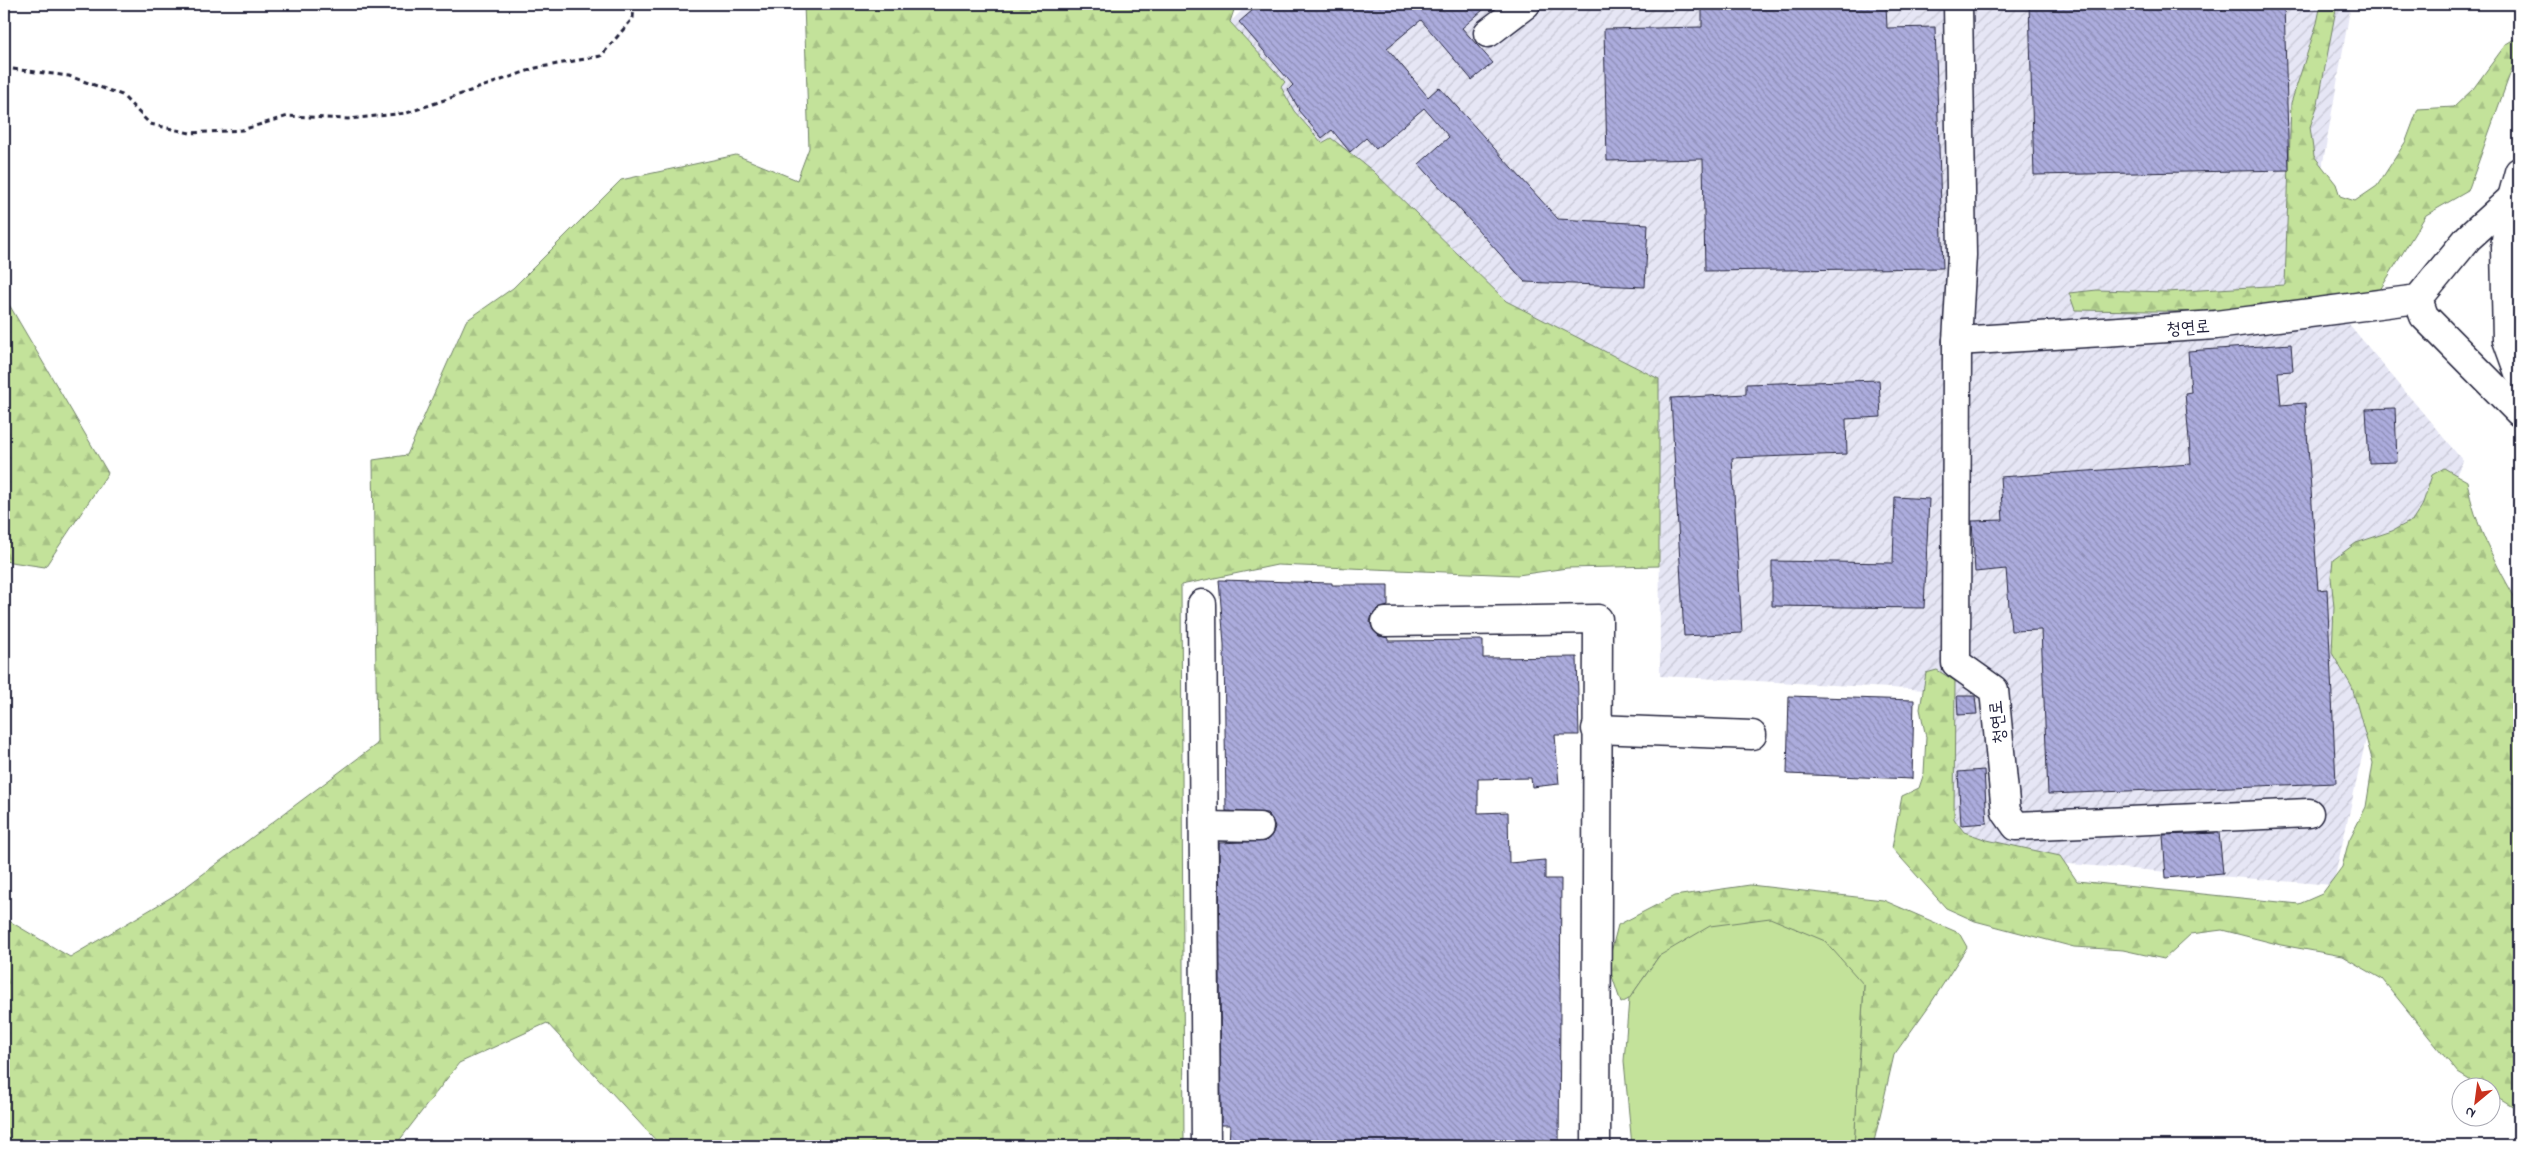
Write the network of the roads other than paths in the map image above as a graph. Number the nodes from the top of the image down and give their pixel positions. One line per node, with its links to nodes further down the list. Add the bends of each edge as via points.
1 (1526, 4): 3 (street)
2 (1958, 4): 7 (street, 청연로, via 1962,255)
3 (1488, 33)
4 (2519, 172): 5 (street)
5 (2512, 198): 6 (street, via 2468,238); 8 (street, via 2505,247 2506,320 2507,340)
6 (2418, 299): 7 (street, 청연로, via 2216,325); 9 (street, via 2424,316)
7 (1957, 341): 14 (street, 청연로, via 1956,663 1994,690 2006,812 2016,826)
8 (2519, 373)
9 (2519, 412)
10 (1202, 604): 15 (street)
11 (1386, 622): 12 (street, via 1598,619)
12 (1596, 729): 13 (street); 18 (street)
13 (1752, 735)
14 (2309, 813)
15 (1205, 826): 16 (street); 17 (street)
16 (1259, 827)
17 (1206, 1146)
18 (1596, 1146)

